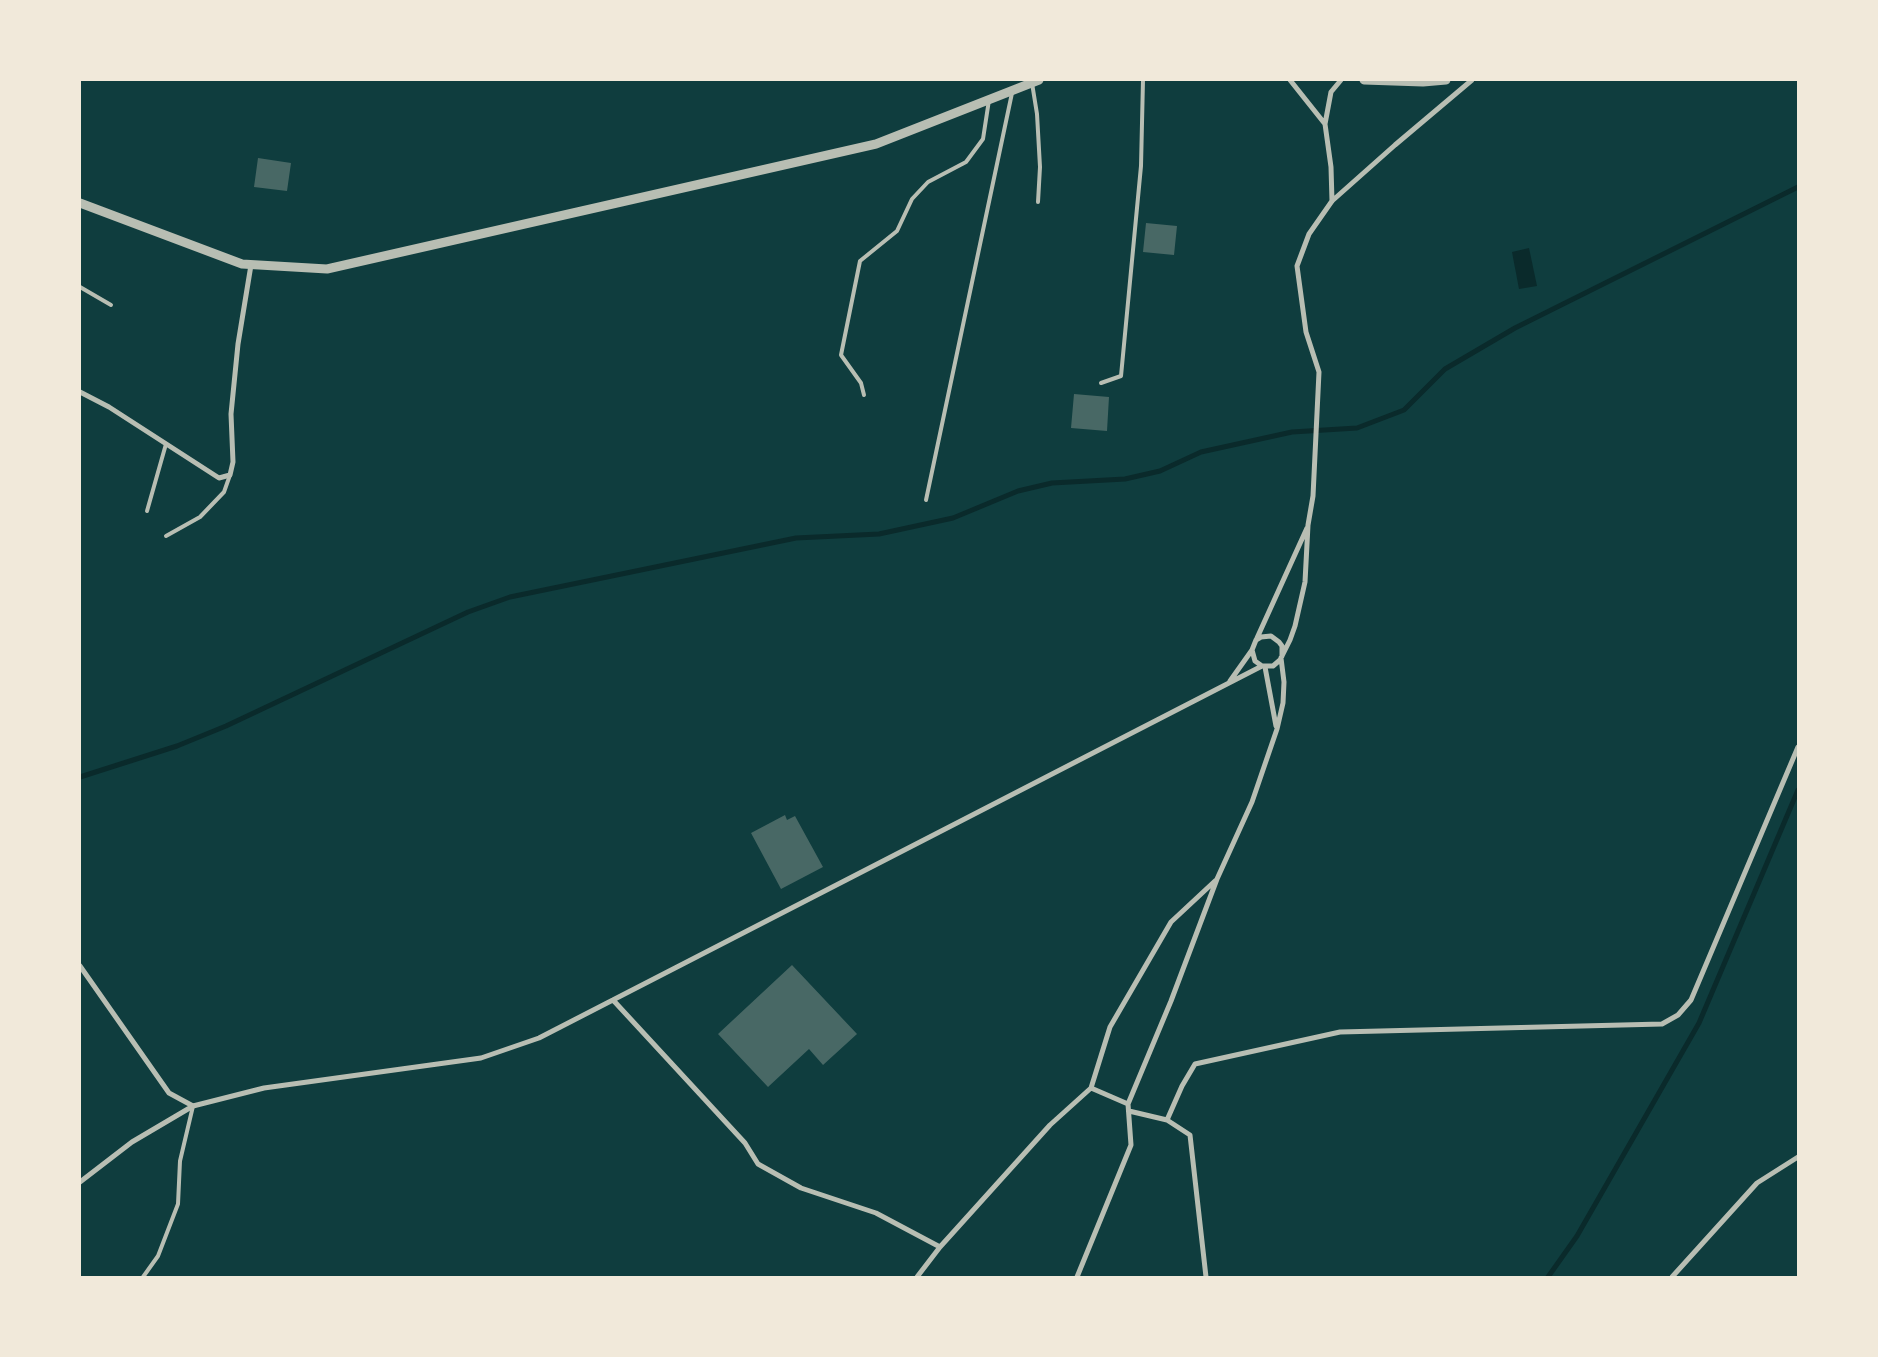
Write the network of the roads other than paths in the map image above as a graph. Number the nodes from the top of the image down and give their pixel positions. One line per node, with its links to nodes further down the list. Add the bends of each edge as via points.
1 (1143, 80): 17 (lane, via 1141,166 1121,376)
2 (1290, 80): 10 (street)
3 (1340, 80): 10 (street, via 1330,92)
4 (1364, 80): 5 (street)
5 (1446, 80)
6 (1472, 80): 11 (street)
7 (1036, 81): 8 (street); 12 (lane, via 1040,167)
8 (1012, 90): 9 (street); 22 (lane)
9 (989, 100): 14 (street, via 876,144 336,267); 19 (lane, via 983,138 966,162 928,182 912,200 897,231 860,261 842,355 861,383)
10 (1325, 124): 11 (street)
11 (1332, 201): 24 (street, via 1309,234 1297,266 1306,332 1319,372 1313,496)
12 (1038, 202)
13 (80, 203): 14 (street)
14 (251, 265): 21 (street, via 231,414 233,462)
15 (80, 287): 16 (lane)
16 (111, 306)
17 (1101, 383)
18 (80, 392): 20 (street)
19 (864, 395)
20 (166, 444): 21 (street, via 219,478); 23 (lane)
21 (230, 476): 25 (lane, via 224,492 200,517)
22 (926, 500)
23 (147, 511)
24 (1308, 525): 26 (street); 28 (street, via 1305,582 1295,626)
25 (166, 536)
26 (1256, 640): 27 (street); 28 (street, via 1266,636 1275,638 1282,646)
27 (1252, 650): 29 (street, via 1255,661); 30 (street)
28 (1281, 657): 29 (street, via 1273,666); 31 (street, via 1283,703)
29 (1263, 666): 30 (street); 31 (street)
30 (1228, 684): 35 (street)
31 (1277, 729): 33 (street, via 1252,802)
32 (1798, 747): 40 (street, via 1691,1000 1678,1015 1662,1024 1340,1032 1196,1064)
33 (1217, 879): 36 (street, via 1171,922 1110,1027); 37 (street)
34 (80, 966): 38 (street, via 169,1093)
35 (613, 1000): 38 (street, via 540,1038 481,1058 264,1088); 43 (street, via 745,1143 758,1164 801,1188 876,1214)
36 (1091, 1088): 37 (street); 43 (street, via 1050,1125)
37 (1128, 1104): 39 (street)
38 (193, 1106): 42 (street, via 132,1142); 44 (lane, via 180,1161 178,1204 158,1256)
39 (1129, 1111): 40 (street); 46 (street, via 1131,1144)
40 (1167, 1120): 47 (street, via 1190,1135)
41 (1798, 1157): 48 (street, via 1757,1183)
42 (80, 1182)
43 (940, 1247): 45 (street)
44 (143, 1277)
45 (917, 1277)
46 (1077, 1277)
47 (1206, 1277)
48 (1672, 1277)

